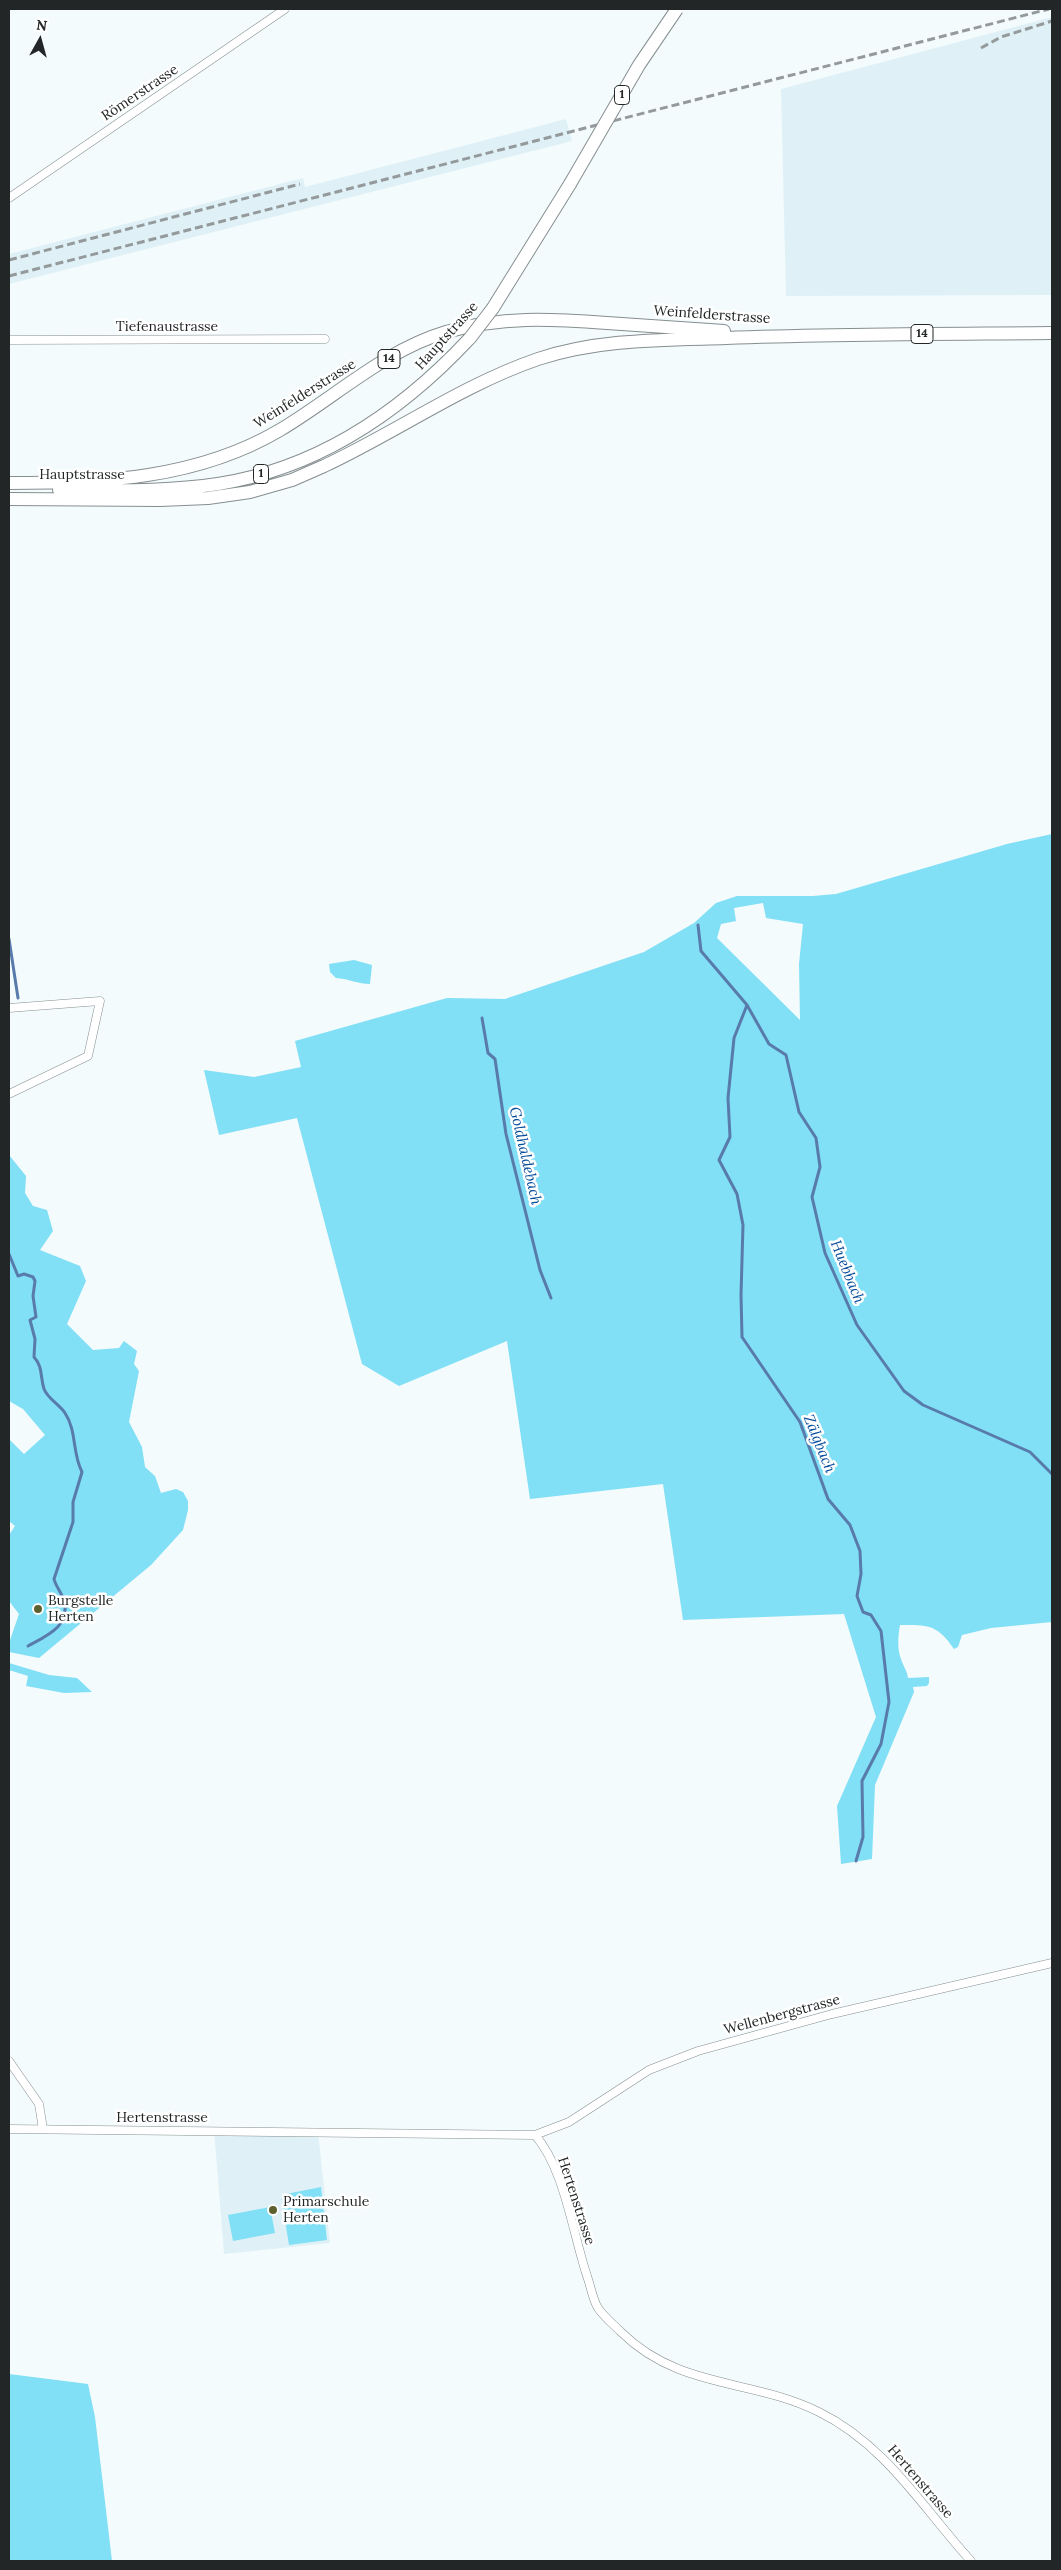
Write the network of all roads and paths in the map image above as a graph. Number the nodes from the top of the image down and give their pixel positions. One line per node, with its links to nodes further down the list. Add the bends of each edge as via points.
1 (285, 9): 3 (street, Römerstrasse)
2 (676, 9): 9 (main road, Hauptstrasse / 1, bridge, via 493,308 443,367 384,416 355,435 287,466 219,484 179,488)
3 (9, 198)
4 (1052, 333): 5 (main road, Weinfelderstrasse / 14)
5 (792, 336): 8 (main road, Weinfelderstrasse / 14, via 544,319 494,320 422,342 279,430 204,464 135,478); 10 (main road, Weinfelderstrasse / 14, via 642,340 568,350 471,388 324,466 292,480 250,492 160,500)
6 (325, 339): 7 (street, Tiefenaustrasse)
7 (9, 340)
8 (9, 483)
9 (9, 490)
10 (9, 499)
11 (9, 1008): 12 (street, via 100,1001 88,1056)
12 (9, 1094)
13 (1052, 1963): 17 (street, Wellenbergstrasse, via 832,2014 698,2051 649,2070 568,2122)
14 (9, 2060): 16 (street, via 39,2104)
15 (9, 2129): 16 (street, Hertenstrasse)
16 (43, 2129): 17 (street, Hertenstrasse)
17 (535, 2135): 18 (street, Hertenstrasse, via 545,2147 565,2198 597,2307 623,2334 656,2360 692,2376 795,2401 834,2419 886,2459)
18 (971, 2561)

